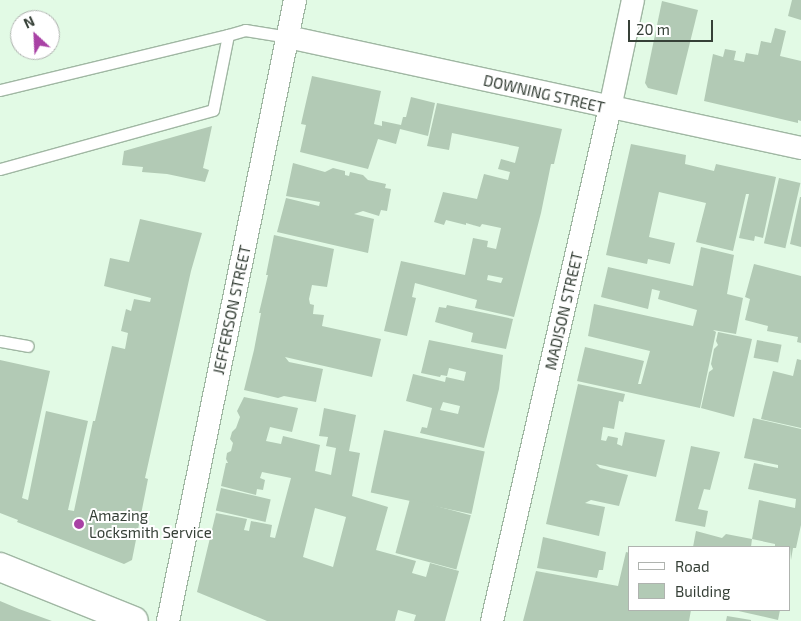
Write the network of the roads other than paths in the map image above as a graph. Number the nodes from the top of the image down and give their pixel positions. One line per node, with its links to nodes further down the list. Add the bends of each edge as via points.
1 (296, 0): 4 (street, JEFFERSON STREET)
2 (633, 0): 6 (street, MADISON STREET)
3 (228, 34): 4 (lane, via 245,30); 5 (lane); 8 (lane, via 213,110)
4 (288, 37): 6 (street, DOWNING STREET); 13 (street, JEFFERSON STREET)
5 (0, 90)
6 (610, 108): 7 (street, DOWNING STREET); 14 (street, MADISON STREET)
7 (801, 148)
8 (0, 169)
9 (0, 340): 10 (lane)
10 (28, 346)
11 (0, 567): 12 (main road)
12 (134, 621)
13 (168, 621)
14 (492, 621)

